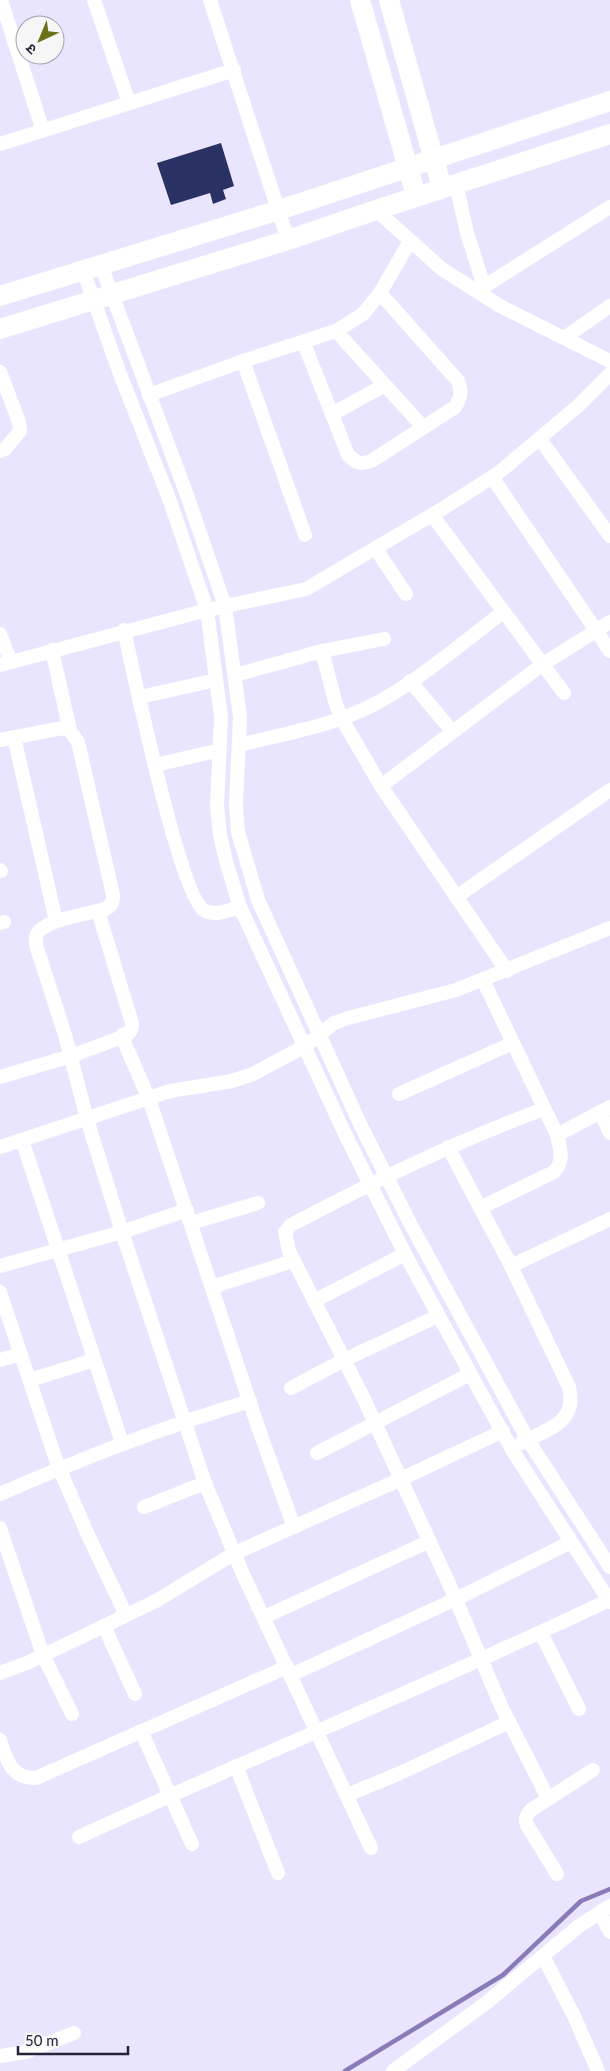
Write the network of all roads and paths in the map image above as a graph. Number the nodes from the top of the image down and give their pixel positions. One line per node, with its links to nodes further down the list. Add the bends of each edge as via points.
1 (1, 0): 9 (street)
2 (94, 0): 8 (street)
3 (210, 0): 6 (street)
4 (360, 0): 13 (main road)
5 (389, 0): 12 (main road)
6 (234, 70): 8 (street); 17 (street)
7 (610, 101): 12 (main road)
8 (129, 103): 9 (street)
9 (43, 131): 11 (street)
10 (610, 134): 14 (main road)
11 (0, 144)
12 (435, 159): 13 (main road); 14 (main road)
13 (408, 168): 15 (main road); 17 (main road)
14 (449, 186): 15 (main road); 22 (street, via 467,233)
15 (416, 196): 18 (main road)
16 (610, 207): 22 (street)
17 (279, 210): 19 (street); 21 (main road)
18 (376, 210): 19 (main road); 20 (street)
19 (288, 240): 25 (main road)
20 (410, 241): 22 (street, via 442,269); 23 (street)
21 (92, 267): 24 (main road); 25 (street)
22 (481, 289): 29 (street, via 500,306)
23 (380, 294): 28 (street, via 363,314); 38 (street, via 458,381 461,389 455,407)
24 (0, 296)
25 (101, 297): 27 (main road); 36 (street); 48 (street)
26 (610, 306): 29 (street)
27 (0, 329)
28 (336, 331): 30 (street); 35 (street)
29 (564, 338): 32 (street)
30 (303, 342): 31 (street); 37 (street)
31 (244, 360): 36 (street); 44 (street)
32 (610, 361)
33 (0, 372): 40 (street, via 20,431)
34 (610, 374): 39 (street)
35 (385, 385): 37 (street); 38 (street)
36 (149, 395): 47 (street)
37 (332, 414): 38 (street, via 348,455 355,463 374,460)
38 (423, 427)
39 (540, 439): 41 (street); 43 (street)
40 (0, 451)
41 (492, 477): 42 (street); 52 (street)
42 (432, 515): 45 (street); 49 (street)
43 (610, 534)
44 (305, 535)
45 (376, 549): 46 (street); 47 (street, via 306,589)
46 (406, 594)
47 (225, 606): 48 (street); 60 (street)
48 (207, 610): 51 (street); 61 (street)
49 (503, 612): 59 (street); 62 (street)
50 (610, 622): 52 (street)
51 (124, 630): 55 (street); 64 (street)
52 (597, 631): 57 (street); 59 (street)
53 (0, 634): 58 (street)
54 (384, 639): 56 (street)
55 (52, 650): 58 (street); 66 (street)
56 (322, 651): 60 (street); 65 (street)
57 (610, 651)
58 (5, 663)
59 (543, 664): 63 (street); 67 (street)
60 (235, 675): 69 (street, via 240,716)
61 (216, 680): 64 (street); 70 (street, via 222,718)
62 (410, 681): 65 (street, via 381,701); 67 (street)
63 (564, 693)
64 (140, 697): 71 (street)
65 (342, 719): 69 (street); 72 (street)
66 (70, 731): 68 (street, via 63,728); 76 (street, via 78,742 113,895 110,907)
67 (452, 731): 72 (street)
68 (7, 738): 77 (street)
69 (238, 745): 81 (street, via 236,805 244,856 258,900)
70 (220, 750): 71 (street); 75 (street, via 217,806 220,834)
71 (155, 765): 75 (street, via 192,895 204,911 214,914)
72 (381, 786): 74 (street)
73 (610, 790): 74 (street)
74 (456, 897): 79 (street)
75 (240, 907): 84 (street)
76 (98, 911): 77 (street); 82 (street, via 132,1023 129,1034)
77 (56, 921): 85 (street, via 38,932 36,946)
78 (610, 928): 79 (street)
79 (507, 971): 80 (street)
80 (483, 980): 81 (street, via 348,1018); 83 (street)
81 (319, 1034): 84 (street); 97 (street)
82 (123, 1036): 85 (street); 88 (street)
83 (513, 1043): 87 (street); 89 (street)
84 (305, 1046): 88 (street, via 253,1074 232,1081 170,1091); 98 (street)
85 (71, 1056): 86 (street); 91 (street)
86 (1, 1074)
87 (399, 1094)
88 (149, 1099): 91 (street); 101 (street)
89 (544, 1108): 93 (street); 96 (street)
90 (605, 1109): 92 (street); 93 (street)
91 (87, 1119): 94 (street); 103 (street)
92 (610, 1133)
93 (557, 1135): 100 (street, via 562,1158 554,1172)
94 (22, 1140): 95 (street); 104 (street)
95 (0, 1146)
96 (448, 1147): 97 (street); 100 (street)
97 (386, 1176): 98 (street); 124 (street)
98 (368, 1184): 105 (street); 106 (street, via 291,1225 285,1232)
99 (258, 1203): 101 (street)
100 (480, 1208): 108 (street)
101 (189, 1217): 103 (street); 109 (street)
102 (610, 1219): 108 (street)
103 (122, 1232): 104 (street); 121 (street)
104 (58, 1250): 107 (street); 115 (street)
105 (405, 1254): 111 (street); 112 (street)
106 (294, 1261): 109 (street); 111 (street)
107 (0, 1266)
108 (511, 1266): 124 (street, via 569,1387 572,1400 570,1412 564,1420)
109 (212, 1287): 120 (street)
110 (0, 1292): 113 (street)
111 (314, 1301): 116 (street)
112 (438, 1316): 116 (street); 117 (street)
113 (21, 1354): 114 (street); 118 (street)
114 (0, 1360)
115 (94, 1360): 118 (street); 125 (street)
116 (344, 1360): 119 (street); 122 (street)
117 (470, 1374): 122 (street); 123 (street)
118 (30, 1380): 128 (street)
119 (291, 1388)
120 (250, 1402): 121 (street); 133 (street)
121 (185, 1421): 125 (street); 130 (street)
122 (375, 1424): 127 (street); 129 (street)
123 (503, 1431): 126 (street); 129 (street)
124 (528, 1440): 126 (street); 138 (street)
125 (122, 1443): 128 (street)
126 (511, 1448): 136 (street)
127 (317, 1453)
128 (59, 1468): 131 (street); 141 (street)
129 (401, 1479): 133 (street); 135 (street)
130 (206, 1484): 132 (street); 137 (street)
131 (0, 1494)
132 (144, 1507)
133 (294, 1527): 137 (street)
134 (0, 1528): 145 (street)
135 (430, 1541): 139 (street); 142 (street)
136 (571, 1542): 139 (street); 140 (street)
137 (235, 1553): 141 (street, via 156,1601); 142 (street)
138 (610, 1567)
139 (456, 1599): 146 (street); 147 (street)
140 (609, 1601): 144 (street)
141 (126, 1615): 143 (street)
142 (264, 1617): 147 (street)
143 (104, 1626): 145 (street); 149 (street)
144 (541, 1633): 146 (street); 150 (street)
145 (43, 1655): 148 (street); 151 (street)
146 (482, 1659): 152 (street); 154 (street)
147 (289, 1671): 153 (street); 154 (street)
148 (0, 1673)
149 (135, 1694)
150 (579, 1709)
151 (72, 1714)
152 (509, 1722): 159 (street); 160 (street)
153 (142, 1732): 155 (street, via 36,1778 25,1778 15,1772); 158 (street)
154 (317, 1733): 156 (street); 159 (street)
155 (0, 1740)
156 (236, 1766): 158 (street); 164 (street)
157 (593, 1770): 160 (street)
158 (171, 1794): 161 (street); 162 (street)
159 (348, 1795): 163 (street)
160 (548, 1798): 165 (street, via 531,1810 525,1820)
161 (79, 1837)
162 (192, 1844)
163 (371, 1848)
164 (278, 1873)
165 (557, 1874)
166 (605, 1909): 167 (street); 168 (street)
167 (610, 1932)
168 (543, 1956): 171 (street, via 486,2003); 172 (street)
169 (74, 2033): 170 (street, via 26,2052)
170 (0, 2056)
171 (393, 2071)
172 (598, 2071)

